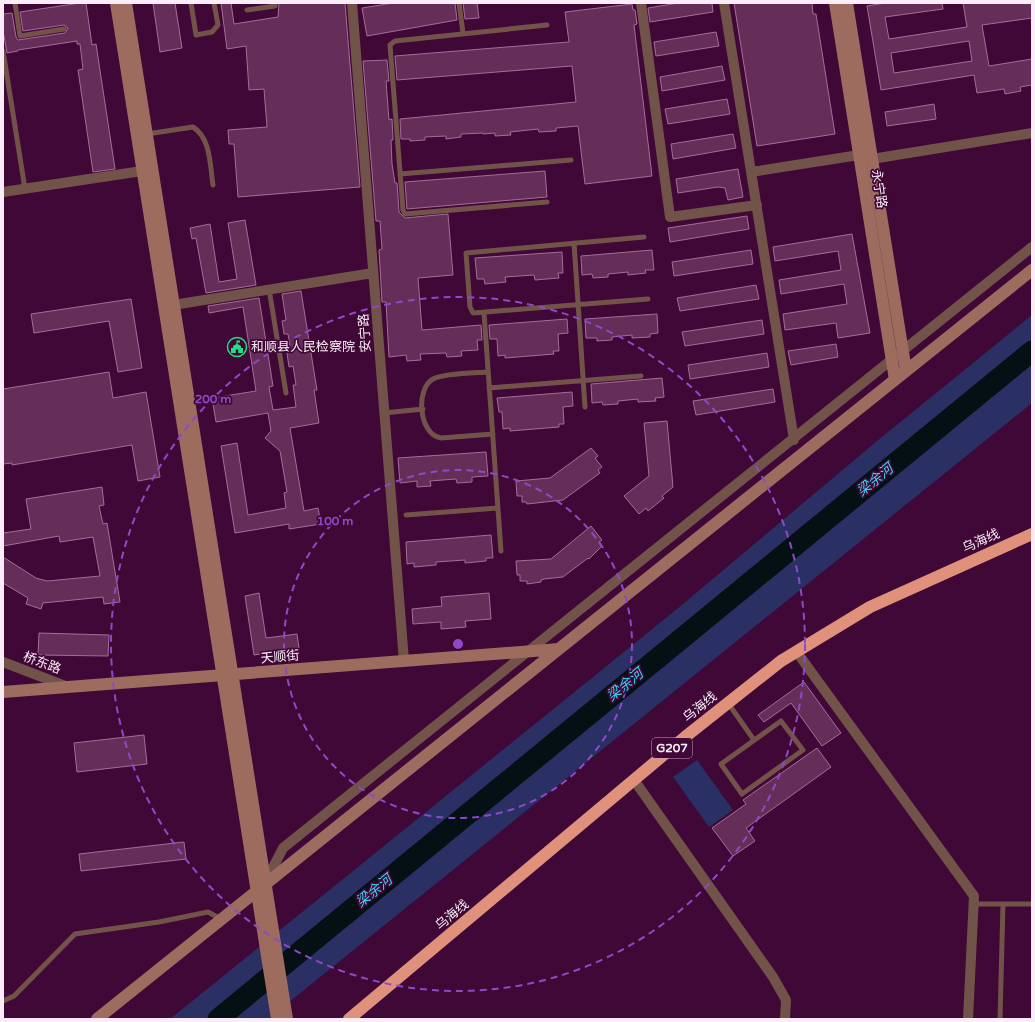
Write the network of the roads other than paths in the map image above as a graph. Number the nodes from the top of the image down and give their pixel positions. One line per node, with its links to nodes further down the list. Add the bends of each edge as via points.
1 (15, 3): 15 (lane, via 20,36)
2 (116, 3): 23 (main road)
3 (126, 3): 19 (main road)
4 (191, 3): 5 (lane, via 196,35 212,32 218,25)
5 (214, 3)
6 (275, 3): 13 (lane, via 275,6)
7 (352, 3): 35 (street, 安宁路)
8 (459, 3): 16 (lane)
9 (641, 3): 30 (street, via 670,217)
10 (724, 3): 24 (street)
11 (835, 3): 20 (main road, 永宁路)
12 (847, 3): 21 (main road, 永宁路)
13 (247, 10)
14 (547, 25): 16 (lane)
15 (64, 29)
16 (463, 33): 25 (lane, via 395,41 390,45)
17 (3, 51): 27 (lane)
18 (1032, 133): 21 (street)
19 (146, 134): 26 (lane, via 193,126 199,130 205,140); 38 (main road)
20 (859, 155): 24 (street); 42 (main road, 永宁路)
21 (872, 159): 41 (main road, 永宁路)
22 (571, 160): 25 (lane)
23 (142, 171): 27 (street); 64 (main road)
24 (751, 172): 30 (street)
25 (400, 174): 29 (lane, via 405,214)
26 (213, 185)
27 (26, 189): 28 (street)
28 (3, 192)
29 (547, 202)
30 (756, 205): 54 (street)
31 (644, 237): 32 (lane)
32 (574, 243): 39 (lane); 40 (lane, via 466,253 470,307 473,314)
33 (1032, 247): 41 (street)
34 (1032, 270): 44 (main road)
35 (373, 273): 36 (street); 52 (street, 安宁路)
36 (269, 289): 38 (street); 49 (lane)
37 (648, 299): 39 (lane)
38 (173, 305): 64 (main road)
39 (578, 305): 40 (lane); 47 (lane)
40 (484, 312): 43 (lane)
41 (903, 352): 42 (street); 44 (main road, 永宁路)
42 (892, 361): 46 (main road, 永宁路); 54 (street)
43 (488, 372): 48 (lane); 51 (lane, via 431,380 422,400)
44 (906, 372): 46 (main road)
45 (641, 376): 47 (lane)
46 (895, 380): 59 (main road)
47 (584, 381): 48 (lane); 50 (lane)
48 (489, 388): 53 (lane)
49 (286, 393)
50 (585, 407)
51 (423, 410): 52 (lane); 53 (lane, via 428,431 437,438)
52 (384, 413): 62 (street, 安宁路)
53 (493, 434): 55 (lane)
54 (794, 440): 60 (street)
55 (498, 508): 56 (lane); 58 (lane)
56 (406, 515)
57 (1032, 534): 61 (highway, 乌海线 / G207, via 892,596)
58 (501, 551)
59 (559, 649): 60 (main road, 天顺街); 70 (main road)
60 (530, 651): 62 (main road, 天顺街); 70 (street, via 283,848)
61 (796, 651): 67 (highway, 乌海线 / G207); 71 (street, via 971,890)
62 (404, 661): 64 (main road, 天顺街)
63 (3, 662): 65 (street, 桥东路)
64 (227, 675): 65 (main road, 天顺街); 70 (main road)
65 (71, 688): 66 (main road, 天顺街)
66 (3, 692)
67 (728, 703): 68 (lane); 69 (highway, 乌海线 / G207)
68 (754, 740): 68 (lane, via 781,721 802,750 742,794 721,764)
69 (634, 780): 78 (highway, 乌海线 / G207); 79 (street, via 782,990 786,1000)
70 (261, 887): 74 (main road); 76 (main road)
71 (974, 904): 72 (lane); 80 (street)
72 (1004, 904): 73 (lane); 81 (lane)
73 (1032, 904)
74 (221, 919): 75 (lane, via 208,912 75,934 14,996); 77 (main road)
75 (3, 1001)
76 (283, 1018)
77 (97, 1019)
78 (349, 1019)
79 (785, 1019)
80 (968, 1019)
81 (1000, 1019)

